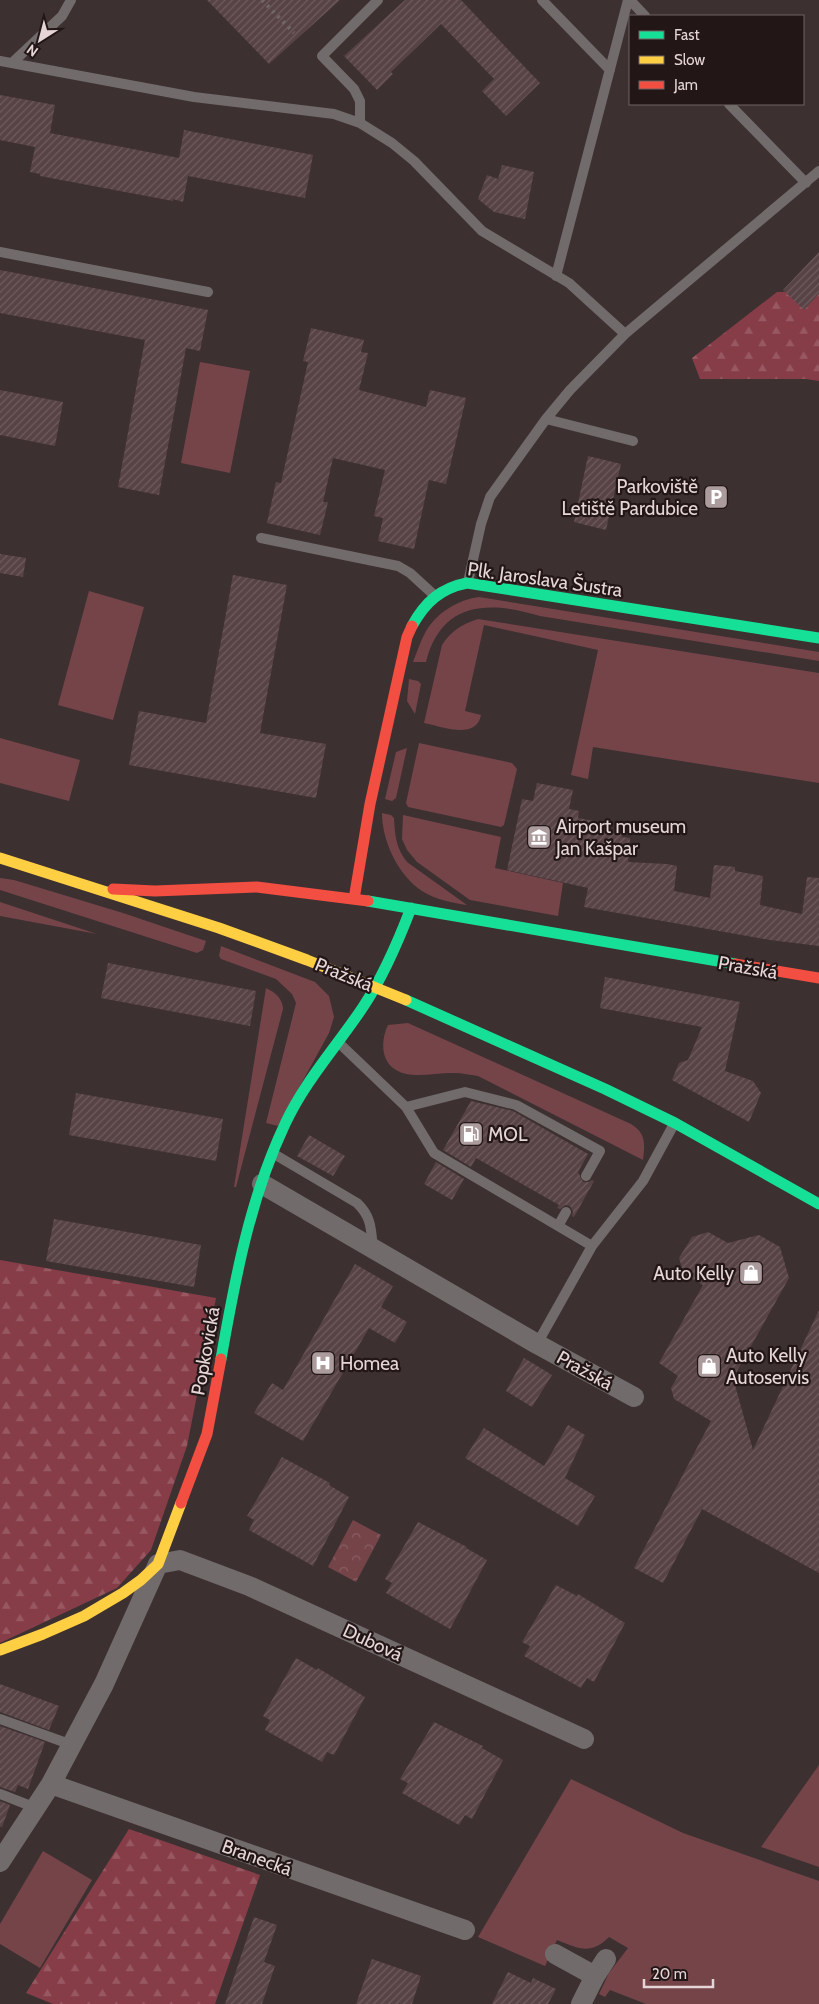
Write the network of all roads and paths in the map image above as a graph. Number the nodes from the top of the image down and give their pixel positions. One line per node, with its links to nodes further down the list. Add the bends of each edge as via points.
1 (71, 0): 7 (lane, via 62,16)
2 (378, 0): 10 (lane, via 322,56 354,89 360,101)
3 (542, 0): 8 (lane)
4 (629, 0): 5 (lane); 8 (lane)
5 (644, 15)
6 (0, 61): 7 (lane)
7 (12, 63): 10 (lane, via 194,97 334,114)
8 (610, 70): 14 (lane)
9 (730, 105): 12 (lane)
10 (360, 123): 14 (lane, via 414,161 482,231)
11 (819, 172): 12 (lane)
12 (806, 183): 16 (lane)
13 (0, 252): 15 (lane)
14 (556, 276): 16 (lane, via 569,283)
15 (208, 292)
16 (625, 334): 17 (lane)
17 (546, 419): 18 (lane); 20 (lane, via 498,485 485,509)
18 (633, 441)
19 (261, 538): 21 (lane, via 398,566)
20 (467, 583): 21 (street, Plk. Jaroslava Šustra); 22 (street, Plk. Jaroslava Šustra)
21 (434, 596): 25 (street, Plk. Jaroslava Šustra, via 413,623 402,654 370,804)
22 (819, 638)
23 (0, 858): 24 (street, Pražská)
24 (85, 884): 25 (street, Pražská, via 137,892 225,886 262,888); 28 (street, Pražská, via 219,928)
25 (354, 899): 26 (street, Pražská)
26 (411, 908): 27 (street, Pražská); 28 (street, Popkovická)
27 (819, 978)
28 (375, 987): 29 (street, Popkovická); 31 (street, Pražská)
29 (338, 1042): 30 (lane); 32 (street, Popkovická, via 299,1098)
30 (406, 1107): 33 (lane, via 465,1092 516,1105 600,1151); 37 (lane, via 434,1153)
31 (675, 1123): 35 (street, Pražská); 38 (lane, Pražská, via 643,1182)
32 (273, 1154): 34 (street, Popkovická); 39 (lane, via 357,1203 370,1222)
33 (586, 1176)
34 (262, 1184): 39 (street, Pražská); 42 (street, Popkovická, via 238,1265 207,1434)
35 (819, 1204)
36 (566, 1212): 37 (lane)
37 (558, 1226): 38 (lane)
38 (592, 1246): 40 (lane, Pražská)
39 (373, 1249): 40 (street, Pražská)
40 (537, 1344): 41 (street, Pražská)
41 (634, 1397)
42 (158, 1564): 43 (street, Popkovická, via 136,1585 90,1614); 45 (street, Dubová, via 180,1560 249,1586); 46 (street)
43 (0, 1650)
44 (0, 1718): 46 (lane)
45 (584, 1739)
46 (72, 1745): 47 (street)
47 (51, 1784): 49 (street); 51 (street, Branecká)
48 (0, 1794): 49 (lane)
49 (36, 1808): 50 (street)
50 (0, 1862)
51 (465, 1930)
52 (555, 1954): 54 (street)
53 (606, 1959): 54 (street)
54 (595, 1976): 55 (street)
55 (581, 2004)

